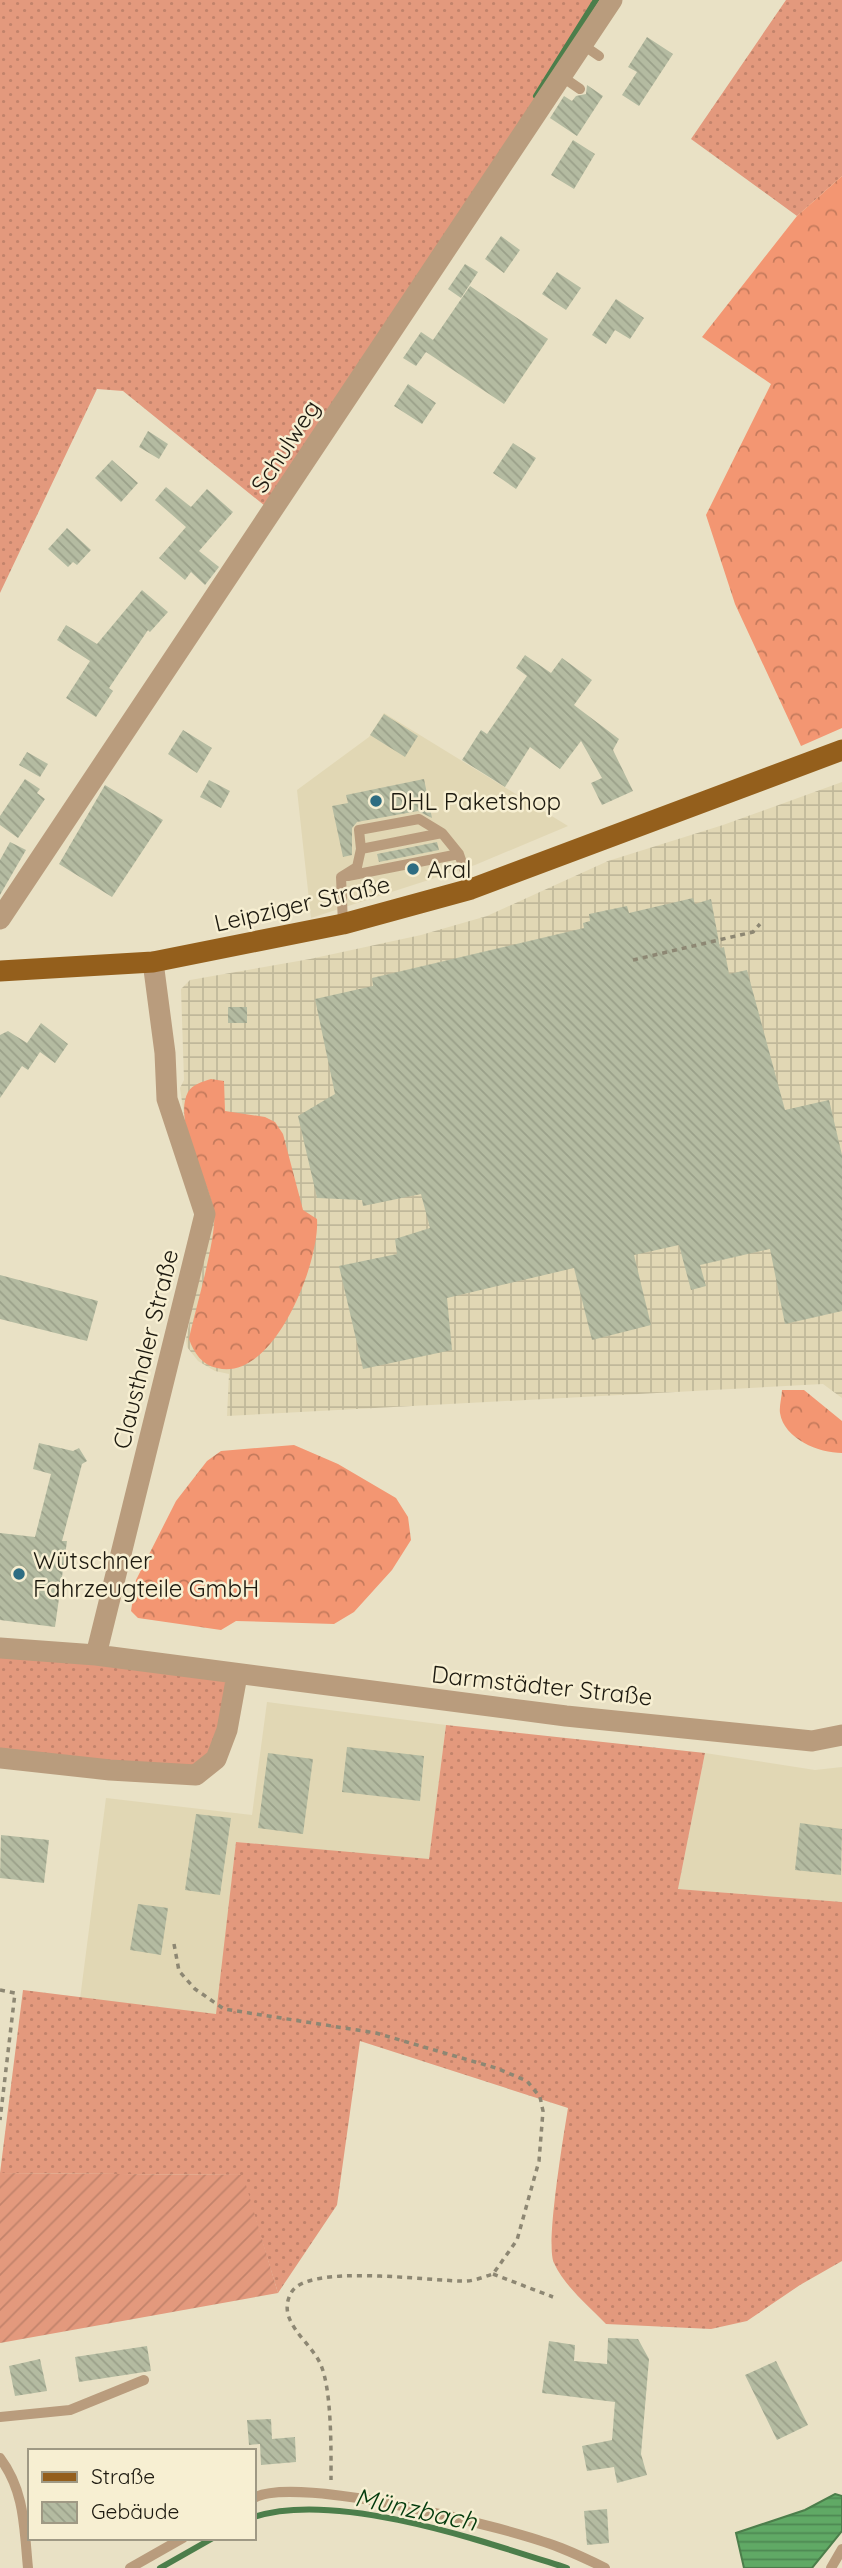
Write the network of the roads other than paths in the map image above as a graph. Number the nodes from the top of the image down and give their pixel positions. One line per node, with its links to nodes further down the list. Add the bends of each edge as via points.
1 (612, 0): 2 (street, Schulweg, via 591,50)
2 (561, 76): 3 (lane); 10 (street, Schulweg)
3 (580, 89)
4 (842, 750): 9 (main road, Leipziger Straße)
5 (442, 833): 6 (lane); 6 (lane, via 419,819 359,830); 7 (lane)
6 (361, 849): 8 (lane, via 357,867)
7 (459, 854): 8 (lane); 9 (lane)
8 (341, 877): 11 (lane)
9 (471, 889): 11 (main road, Leipziger Straße)
10 (0, 919)
11 (343, 924): 12 (main road, Leipziger Straße)
12 (153, 962): 13 (main road, Leipziger Straße); 15 (street, Clausthaler Straße, via 167,1099 205,1214)
13 (0, 971)
14 (0, 1648): 15 (street)
15 (96, 1655): 16 (street, Darmstädter Straße)
16 (237, 1675): 17 (street, Darmstädter Straße, via 812,1741); 18 (street, via 228,1730 216,1759 196,1774)
17 (842, 1735)
18 (0, 1758)
19 (145, 2380): 20 (lane, via 70,2410)
20 (0, 2417)
21 (0, 2458): 25 (lane, via 22,2499)
22 (256, 2497): 27 (lane, via 296,2490 410,2508 497,2527)
23 (179, 2540): 26 (lane)
24 (842, 2549): 28 (lane)
25 (28, 2568)
26 (130, 2568)
27 (605, 2568)
28 (831, 2568)

